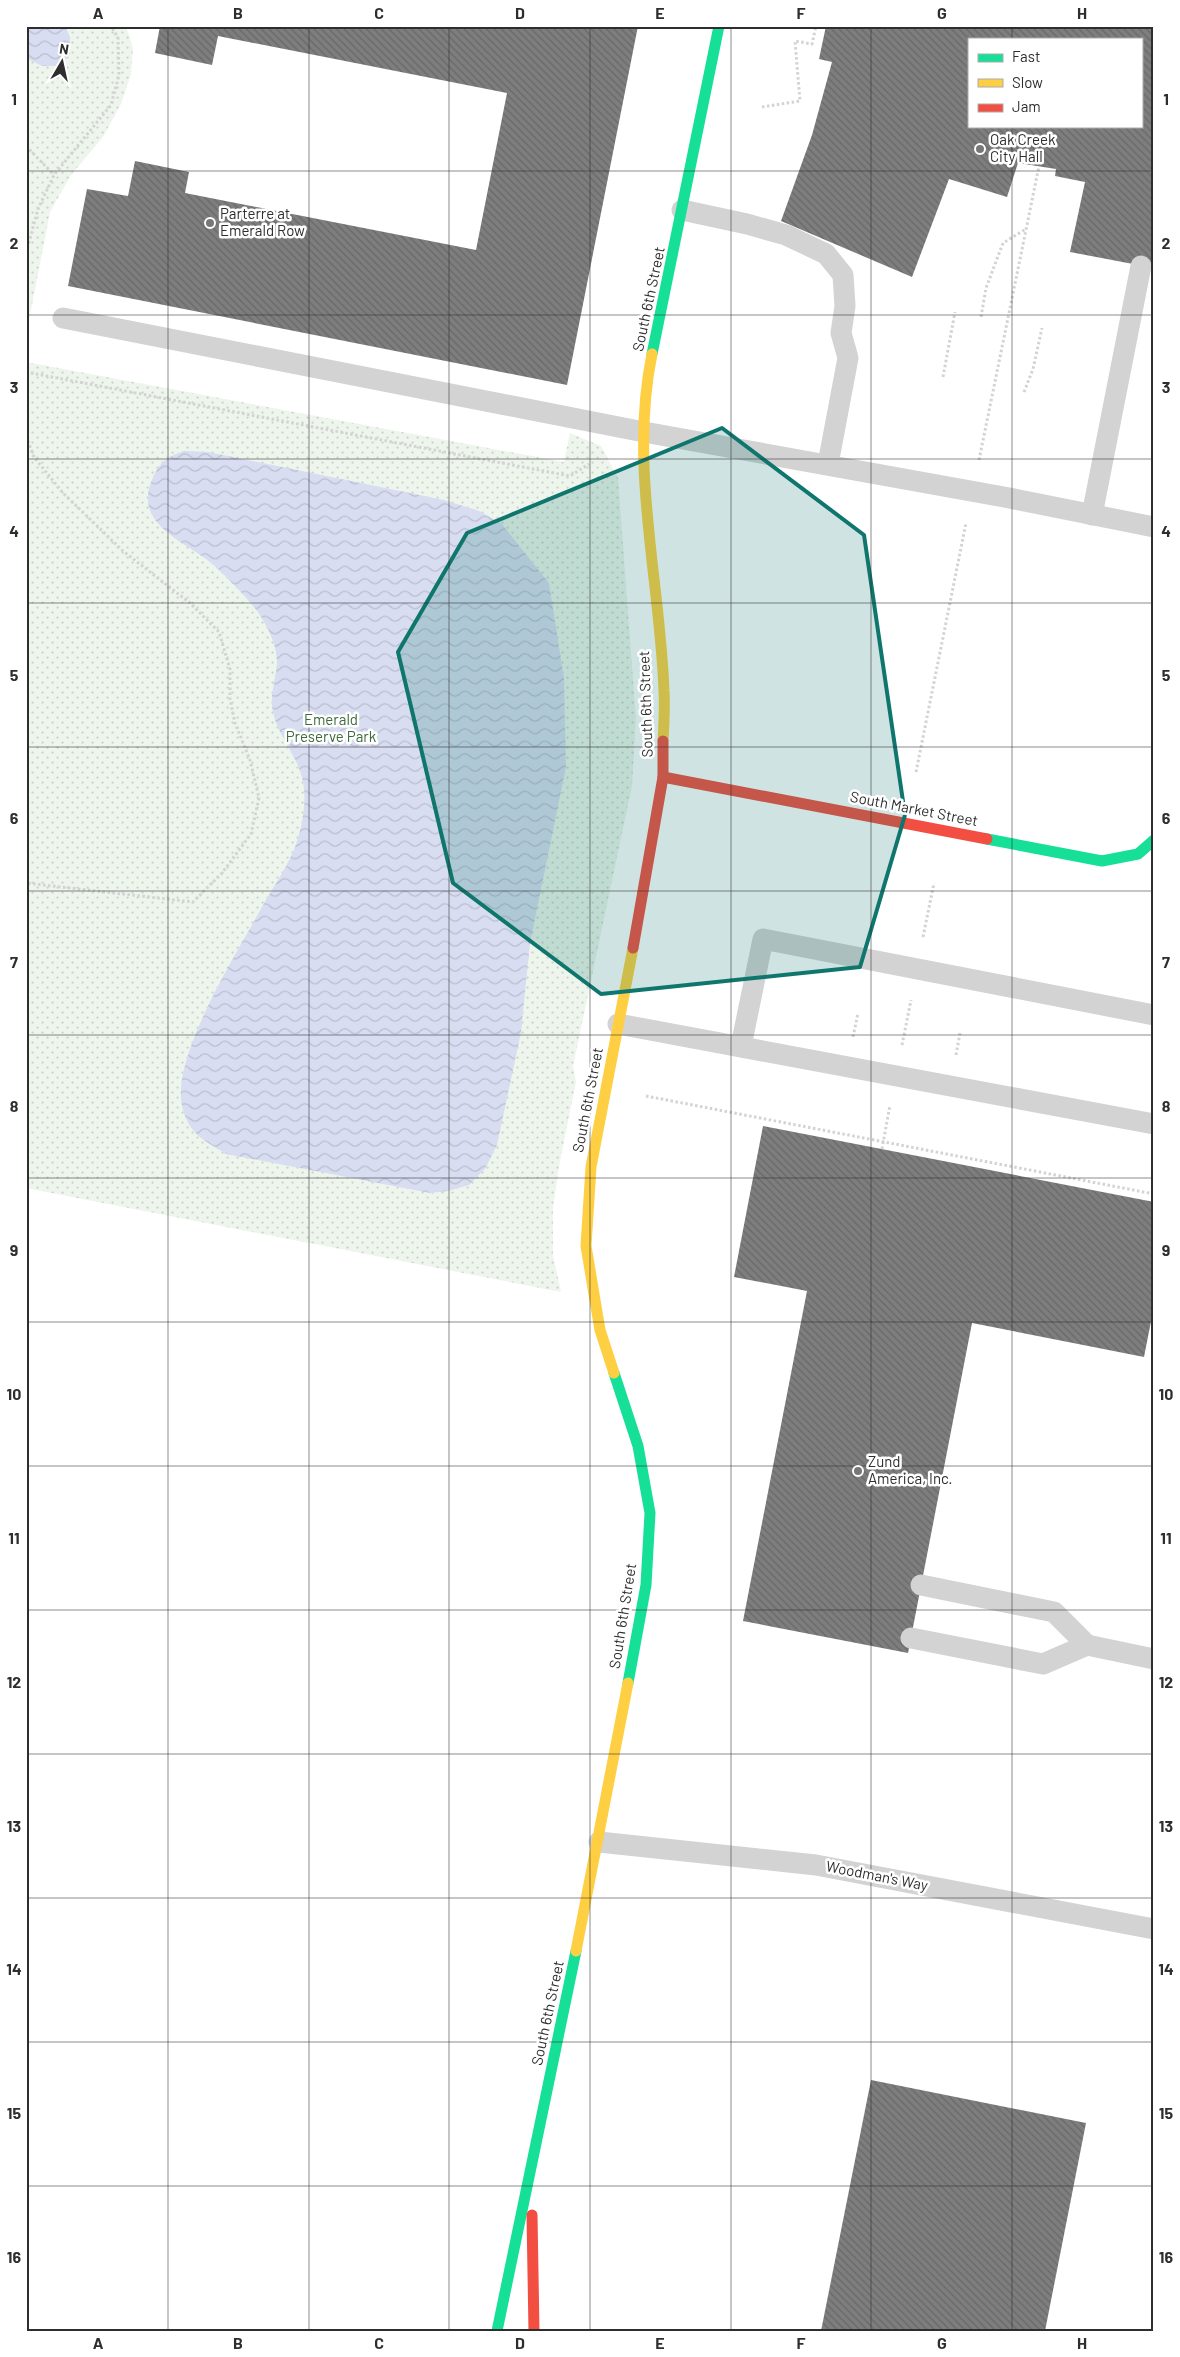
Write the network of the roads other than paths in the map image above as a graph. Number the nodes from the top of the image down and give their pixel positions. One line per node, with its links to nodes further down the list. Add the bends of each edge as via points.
1 (719, 26): 2 (street, South 6th Street)
2 (682, 210): 5 (street, South 6th Street, via 646,389); 6 (lane, via 778,233 826,254 843,275 845,306 841,333 848,358)
3 (1141, 266): 7 (lane)
4 (63, 318): 5 (lane)
5 (644, 432): 6 (lane); 9 (street, South 6th Street, via 644,474 664,691)
6 (828, 464): 7 (lane)
7 (1092, 515): 8 (lane)
8 (1154, 527)
9 (663, 776): 10 (street, South Market Street, via 1102,861 1138,854); 12 (street, South 6th Street)
10 (1154, 840)
11 (1154, 1015): 13 (lane, via 763,939)
12 (618, 1024): 13 (lane); 19 (street, South 6th Street, via 591,1167 586,1246 600,1330 638,1446 650,1513 646,1585)
13 (741, 1046): 14 (lane)
14 (1154, 1124)
15 (922, 1585): 17 (lane, via 1054,1612)
16 (911, 1638): 17 (lane, via 1043,1664)
17 (1087, 1645): 18 (lane)
18 (1154, 1659)
19 (599, 1842): 20 (lane, Woodman's Way, via 816,1865); 21 (street, South 6th Street)
20 (1154, 1929)
21 (531, 2173): 22 (street, South 6th Street); 23 (street, South 6th Street)
22 (496, 2331)
23 (534, 2331)

